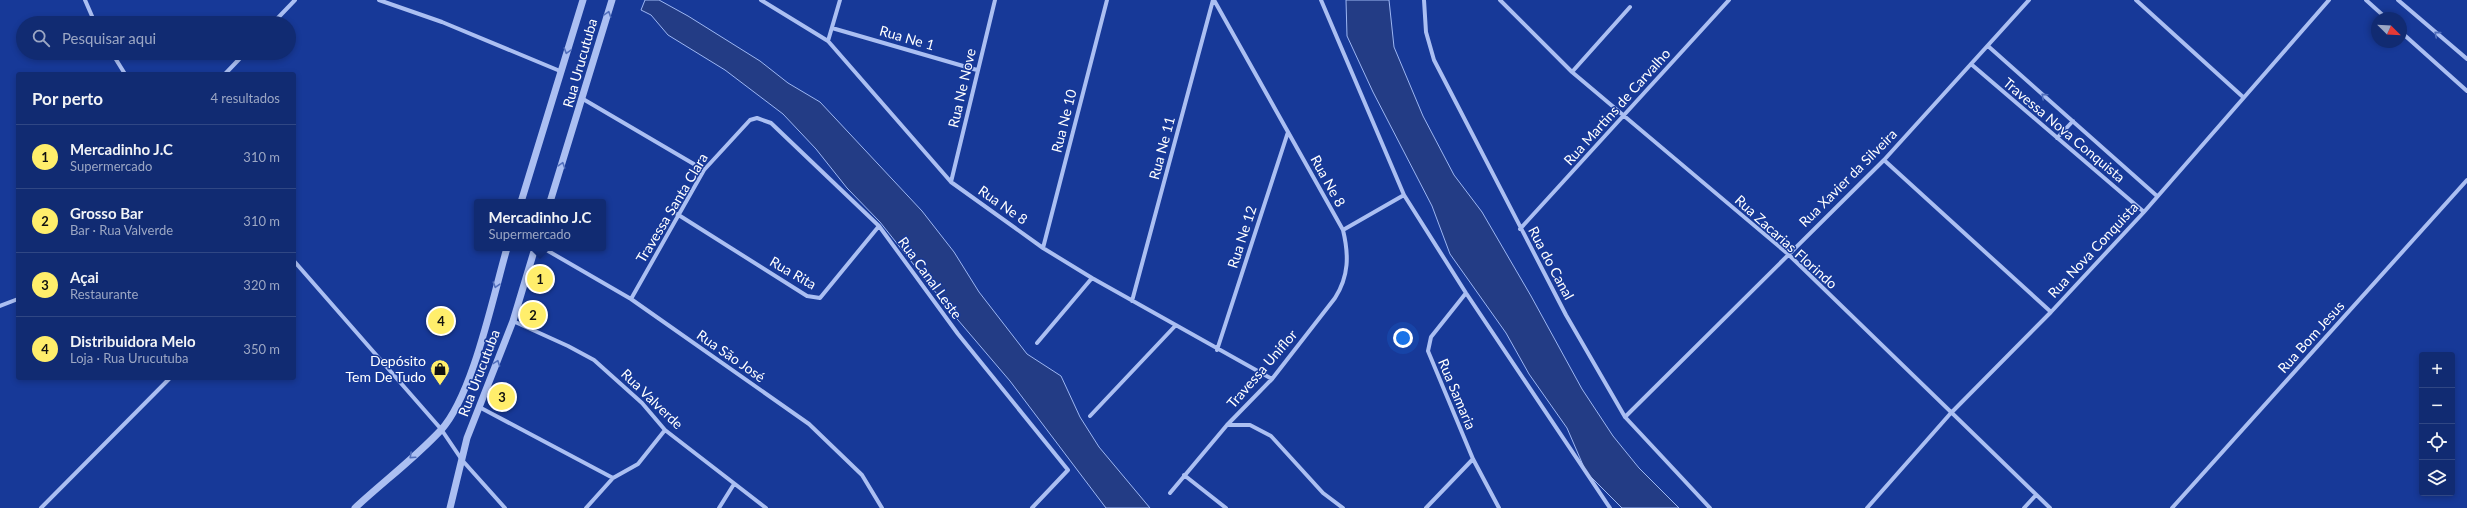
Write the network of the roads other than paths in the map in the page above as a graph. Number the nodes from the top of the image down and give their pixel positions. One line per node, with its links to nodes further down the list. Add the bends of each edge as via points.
1 (84, 0): 22 (street)
2 (295, 0): 23 (street)
3 (379, 0): 33 (street, via 442,22)
4 (583, 0): 33 (street, Rua Urucutuba, one-way to 33)
5 (612, 0): 39 (street, Rua Urucutuba, one-way to 5)
6 (761, 0): 26 (street, Rua Ne 8)
7 (840, 0): 24 (street)
8 (996, 0): 32 (street, Rua Ne Nove)
9 (1107, 0): 58 (street, Rua Ne 10)
10 (1213, 0): 43 (street, Rua Ne 8); 69 (street, Rua Ne 11)
11 (1321, 0): 49 (street)
12 (1424, 0): 56 (street, Rua do Canal, via 1426,32 1434,60)
13 (1500, 0): 36 (street, Rua Zacarias Florindo)
14 (1729, 0): 40 (street, Rua Martins de Carvalho)
15 (2030, 0): 27 (street, Rua Xavier da Silveira)
16 (2136, 0): 38 (street)
17 (2329, 0): 38 (street, Rua Nova Conquista)
18 (2366, 0): 21 (street)
19 (2398, 0): 28 (street, one-way to 19)
20 (1630, 8): 36 (street)
21 (2379, 12)
22 (92, 16)
23 (280, 16)
24 (832, 28): 26 (street); 32 (street, Rua Ne 1)
25 (2407, 37): 37 (street)
26 (828, 41): 48 (street, Rua Ne 8)
27 (1988, 46): 31 (street, Rua Xavier da Silveira); 42 (street, one-way to 27)
28 (2467, 59)
29 (116, 60): 34 (street)
30 (238, 60): 35 (street)
31 (1971, 64): 44 (street, Travessa Nova Conquista); 45 (street, Rua Xavier da Silveira)
32 (977, 70): 48 (street, Rua Ne Nove)
33 (560, 71): 51 (street, Rua Urucutuba)
34 (124, 72)
35 (226, 72)
36 (1572, 72): 40 (street, Rua Zacarias Florindo)
37 (2467, 91)
38 (2243, 97): 50 (street, Rua Nova Conquista)
39 (583, 99): 46 (street); 52 (street, Rua Urucutuba, one-way to 39)
40 (1623, 117): 56 (street, Rua Martins de Carvalho); 63 (street, Rua Zacarias Florindo)
41 (756, 118): 46 (street, Travessa Santa Clara, via 744,124); 55 (street, Rua Canal Leste, via 771,123)
42 (2073, 121): 44 (street); 50 (street)
43 (1288, 132): 57 (street, Rua Ne 8); 75 (street, Rua Ne 12)
44 (2057, 138): 53 (street, Travessa Nova Conquista)
45 (1884, 160): 63 (street, Rua Xavier da Silveira); 71 (street)
46 (704, 170): 54 (street, Travessa Santa Clara)
47 (2467, 180): 110 (street, Rua Bom Jesus)
48 (951, 182): 58 (street, Rua Ne 8)
49 (1404, 195): 57 (street); 66 (street)
50 (2157, 196): 53 (street, Rua Nova Conquista)
51 (522, 199)
52 (551, 199)
53 (2144, 212): 71 (street, Rua Nova Conquista)
54 (677, 214): 55 (street, Rua Rita, via 807,296 815,298 820,298); 67 (street, Travessa Santa Clara)
55 (879, 226): 100 (street, Rua Canal Leste, via 958,334 1068,470)
56 (1520, 229): 81 (street, Rua do Canal)
57 (1343, 230): 59 (street, Rua Ne 8)
58 (1043, 248): 65 (street, Rua Ne 8)
59 (1347, 249): 76 (street, Travessa Uniflor, via 1343,284)
60 (506, 251): 83 (street, Rua Urucutuba, one-way to 83, via 464,390)
61 (534, 251): 72 (street, Rua Urucutuba)
62 (548, 251): 67 (street, Rua São José)
63 (1788, 254): 79 (street, Rua Zacarias Florindo); 81 (street, Rua Xavier da Silveira)
64 (296, 263): 83 (street)
65 (1092, 278): 69 (street, Rua Ne 8); 74 (street)
66 (1466, 293): 85 (street, Rua Samaria, via 1432,337 1428,351); 105 (street)
67 (631, 299): 99 (street, Rua São José, via 809,424 862,475)
68 (16, 300): 70 (street)
69 (1132, 301): 73 (street, Rua Ne 8)
70 (0, 306)
71 (2051, 312): 79 (street, Rua Nova Conquista)
72 (513, 321): 78 (street, Rua Urucutuba, one-way to 72); 84 (street, Rua Valverde, via 594,360 642,403)
73 (1176, 325): 75 (street, Rua Ne 8); 80 (street)
74 (1037, 343)
75 (1217, 350): 76 (street, Rua Ne 8)
76 (1272, 379): 82 (street, Travessa Uniflor)
77 (168, 380): 92 (street)
78 (481, 408): 86 (street, Rua Urucutuba, via 467,438); 88 (street)
79 (1950, 414): 91 (street, Rua Zacarias Florindo); 107 (street, Rua Nova Conquista)
80 (1090, 416)
81 (1625, 417): 106 (street, Rua do Canal)
82 (1227, 425): 87 (street, Travessa Uniflor); 102 (street, via 1250,425 1266,433 1324,493)
83 (441, 430): 86 (street); 93 (street, Rua Urucutuba, one-way to 93)
84 (666, 430): 88 (street, via 638,464); 89 (street, Rua Valverde)
85 (1473, 459): 103 (street); 104 (street, Rua Samaria)
86 (462, 460): 94 (street, Rua Urucutuba); 95 (street)
87 (1184, 475): 90 (street, Travessa Uniflor); 101 (street)
88 (613, 478): 96 (street)
89 (734, 484): 97 (street); 98 (street, Rua Valverde)
90 (1170, 493)
91 (2036, 495): 108 (street); 109 (street, Rua Zacarias Florindo)
92 (42, 508)
93 (355, 508)
94 (450, 508)
95 (506, 508)
96 (586, 508)
97 (719, 508)
98 (766, 508)
99 (882, 508)
100 (1032, 508)
101 (1226, 508)
102 (1343, 508)
103 (1426, 508)
104 (1499, 508)
105 (1610, 508)
106 (1710, 508)
107 (1867, 508)
108 (2024, 508)
109 (2050, 508)
110 (2172, 508)

